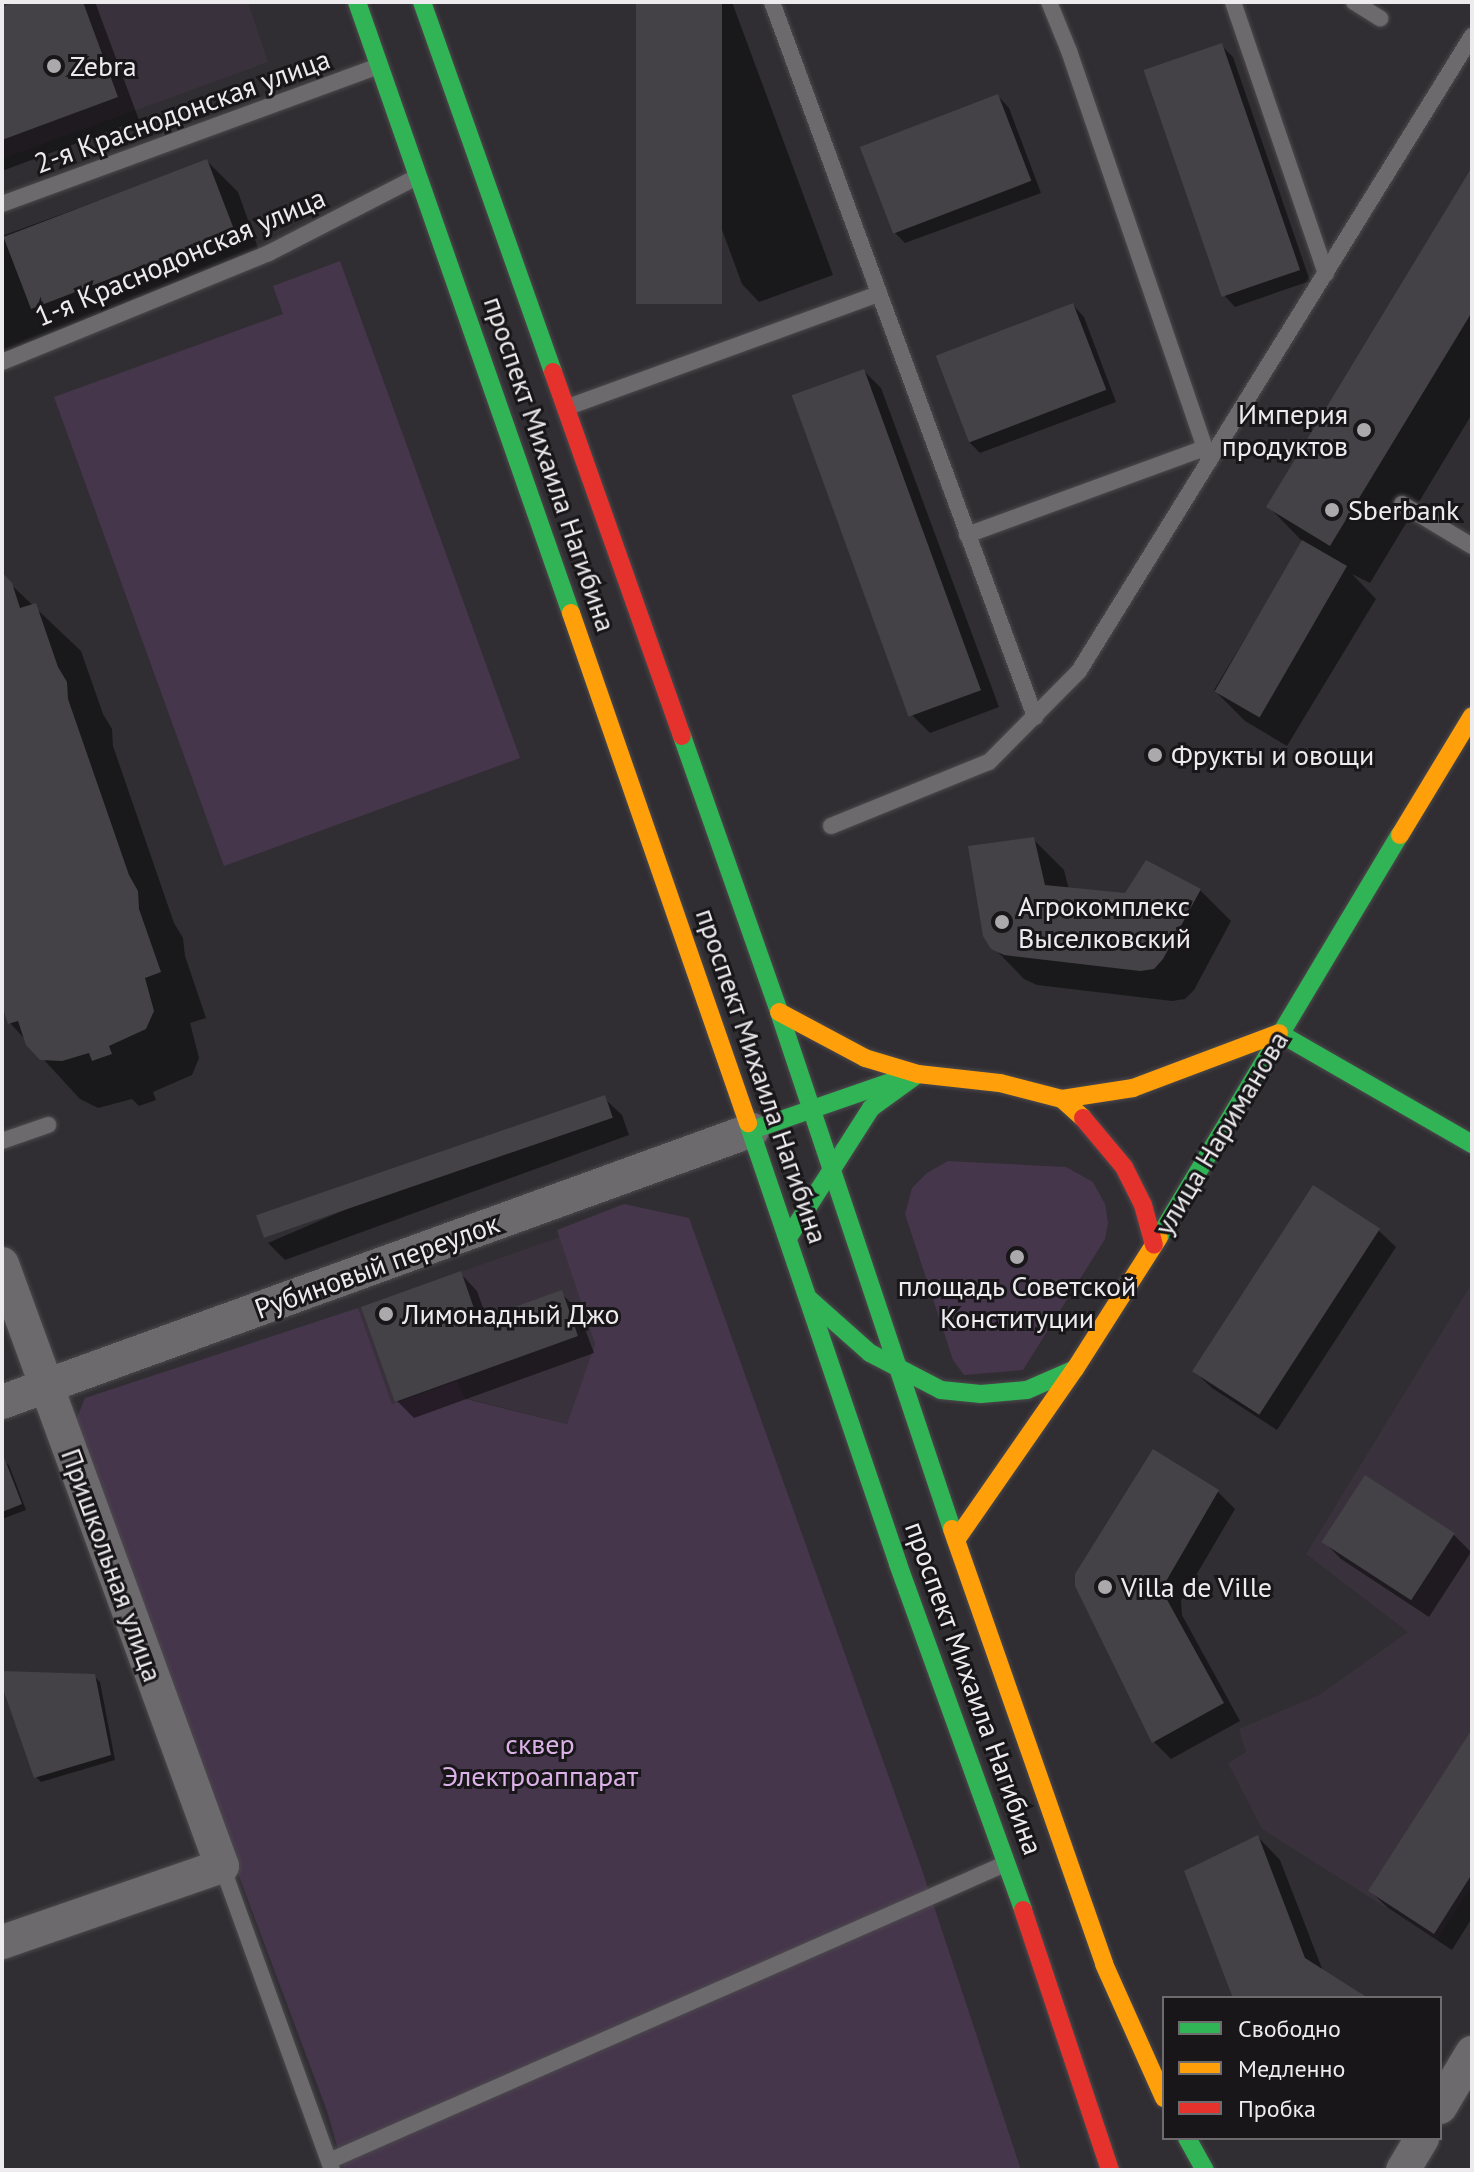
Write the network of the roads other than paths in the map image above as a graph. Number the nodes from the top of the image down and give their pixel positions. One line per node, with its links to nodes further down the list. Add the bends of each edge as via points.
1 (357, 2): 9 (main road, проспект Михаила Нагибина)
2 (422, 2): 15 (main road, проспект Михаила Нагибина)
3 (772, 2): 13 (lane)
4 (1049, 2): 16 (lane)
5 (1233, 2): 12 (lane)
6 (1354, 2): 7 (lane)
7 (1380, 18)
8 (1472, 36): 12 (lane)
9 (380, 66): 10 (main road, проспект Михаила Нагибина); 11 (lane, 2-я Краснодонская улица)
10 (420, 176): 14 (lane, 1-я Краснодонская улица, via 269,253); 29 (main road, проспект Михаила Нагибина)
11 (2, 204)
12 (1326, 273): 16 (lane)
13 (879, 294): 15 (lane); 18 (lane)
14 (2, 362)
15 (565, 408): 23 (main road, проспект Михаила Нагибина)
16 (1207, 455): 18 (lane); 21 (lane, via 1079,671)
17 (1402, 504): 19 (lane)
18 (967, 535): 21 (lane)
19 (1472, 546)
20 (1472, 716): 24 (main road, улица Нариманова)
21 (1035, 717): 22 (lane, via 989,762)
22 (831, 826)
23 (779, 1012): 25 (main road, via 865,1058); 27 (main road, проспект Михаила Нагибина)
24 (1279, 1033): 26 (main road, via 1133,1088); 31 (main road); 34 (main road, улица Нариманова)
25 (918, 1074): 26 (main road, via 1000,1083); 27 (main road); 32 (main road, via 871,1108)
26 (1062, 1099): 34 (main road, via 1093,1127 1124,1167 1143,1205)
27 (810, 1107): 29 (main road); 32 (main road, проспект Михаила Нагибина)
28 (48, 1125): 30 (lane)
29 (752, 1130): 33 (main road, проспект Михаила Нагибина); 39 (street, Рубиновый переулок)
30 (2, 1141)
31 (1472, 1144)
32 (830, 1167): 33 (main road); 37 (main road, проспект Михаила Нагибина)
33 (788, 1238): 36 (main road, проспект Михаила Нагибина)
34 (1154, 1245): 38 (main road, улица Нариманова)
35 (2, 1264): 39 (street, Пришкольная улица)
36 (808, 1298): 37 (main road, via 870,1353); 42 (main road, проспект Михаила Нагибина)
37 (898, 1367): 38 (main road, via 941,1390 981,1394 1027,1390); 41 (main road, проспект Михаила Нагибина)
38 (1075, 1369): 41 (main road, улица Нариманова)
39 (47, 1386): 40 (street, Рубиновый переулок); 43 (street, Пришкольная улица)
40 (2, 1402)
41 (956, 1540): 46 (main road, проспект Михаила Нагибина, via 1104,1964)
42 (1007, 1863): 50 (lane); 51 (main road, проспект Михаила Нагибина)
43 (222, 1866): 44 (street); 50 (lane)
44 (2, 1942)
45 (1472, 2053): 47 (street)
46 (1162, 2094)
47 (1442, 2104)
48 (1188, 2140): 52 (main road)
49 (1421, 2140): 53 (street)
50 (330, 2165)
51 (1110, 2170)
52 (1205, 2170)
53 (1403, 2170)

